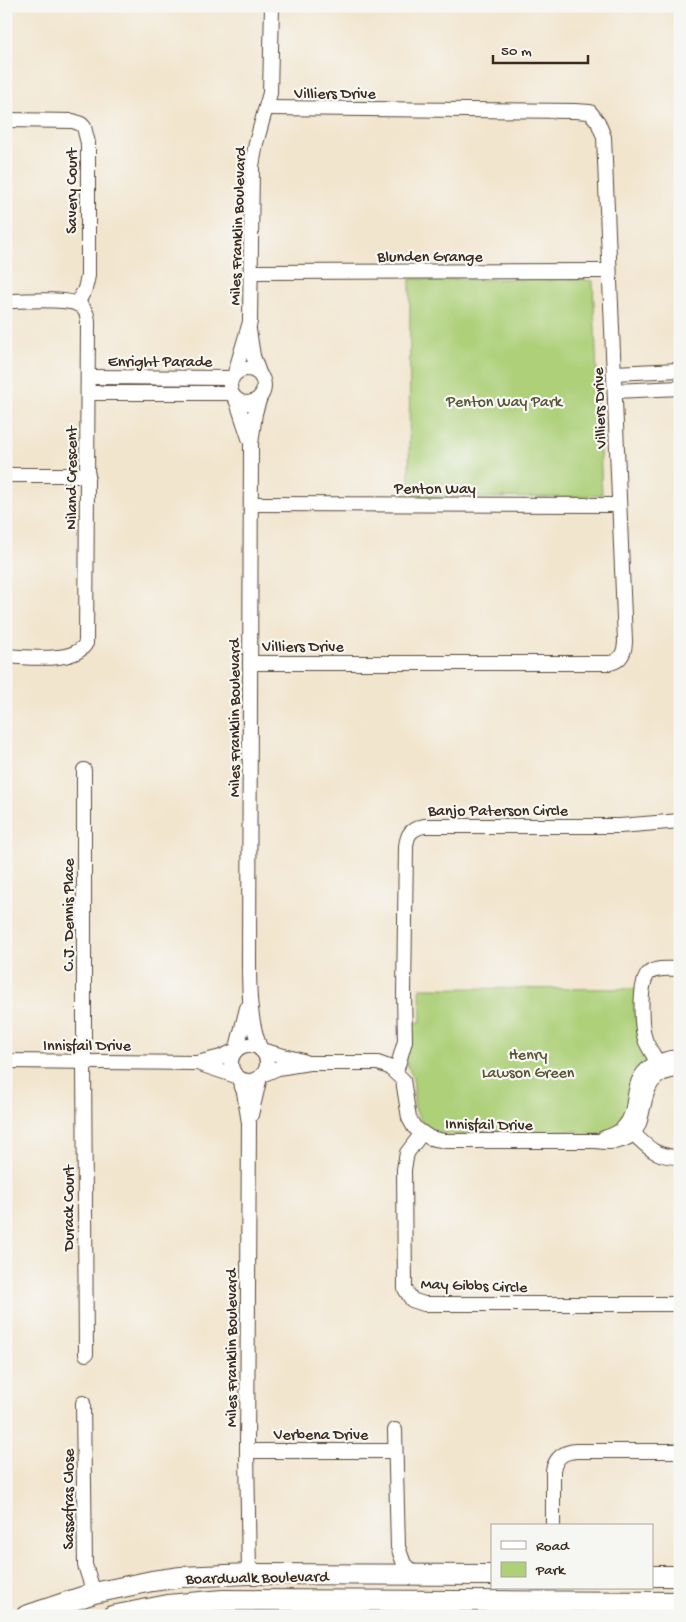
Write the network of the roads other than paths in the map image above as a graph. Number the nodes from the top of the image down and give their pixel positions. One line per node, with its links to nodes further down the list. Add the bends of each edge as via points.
1 (272, 6): 2 (street, Miles Franklin Boulevard, via 272,77)
2 (267, 108): 4 (street, Villiers Drive, via 590,112 604,137); 5 (street, Miles Franklin Boulevard, via 252,166)
3 (6, 120): 7 (street, Savery Court, via 73,121 81,124 86,132 88,276)
4 (608, 271): 5 (street, Blunden Grange); 11 (street, Villiers Drive)
5 (251, 272): 8 (street, Miles Franklin Boulevard)
6 (6, 301): 7 (street)
7 (77, 304): 13 (street, Niland Crescent, via 88,318)
8 (249, 330): 10 (street, Miles Franklin Boulevard); 12 (street, Miles Franklin Boulevard)
9 (680, 370): 11 (street)
10 (259, 373): 12 (street, via 250,368); 18 (street, via 264,382)
11 (614, 373): 15 (street, Villiers Drive)
12 (233, 375): 13 (street, Enright Parade); 17 (street, via 230,382)
13 (88, 377): 16 (street, Niland Crescent)
14 (680, 388): 15 (street)
15 (615, 390): 23 (street, Villiers Drive)
16 (88, 394): 17 (street, Enright Parade); 21 (street, Niland Crescent)
17 (233, 396): 18 (street, via 240,402 251,403); 19 (street, Miles Franklin Boulevard)
18 (260, 397): 19 (street, Miles Franklin Boulevard)
19 (251, 444): 22 (street, Miles Franklin Boulevard)
20 (6, 475): 21 (street)
21 (88, 475): 24 (street, Niland Crescent, via 85,645 68,656)
22 (250, 504): 23 (street, Penton Way); 25 (street, Miles Franklin Boulevard)
23 (619, 505): 25 (street, Villiers Drive, via 625,641 624,652 614,663)
24 (6, 656)
25 (250, 663): 29 (street, Miles Franklin Boulevard)
26 (84, 770): 33 (street, C.J. Dennis Place)
27 (680, 821): 39 (street, Banjo Paterson Circle, via 620,826 424,826 411,831 406,847 405,1041)
28 (680, 969): 37 (street, via 655,971 648,974 643,982 643,1030)
29 (249, 993): 30 (street, Miles Franklin Boulevard); 31 (street, Miles Franklin Boulevard)
30 (237, 1049): 31 (street, via 249,1044); 35 (street, Innisfail Drive); 40 (street, via 231,1068)
31 (260, 1049): 36 (street); 41 (street, via 267,1062)
32 (680, 1057): 37 (street)
33 (84, 1061): 34 (street, Innisfail Drive); 35 (street, Innisfail Drive); 47 (street, Durack Court)
34 (6, 1062)
35 (197, 1063): 40 (street, Innisfail Drive)
36 (308, 1063): 39 (street, via 378,1063); 41 (street, via 278,1068)
37 (660, 1067): 38 (street); 43 (street, via 648,1086 641,1121)
38 (680, 1070)
39 (396, 1072): 44 (street, Innisfail Drive, via 403,1080 410,1118)
40 (237, 1076): 41 (street, via 249,1081); 42 (street, Miles Franklin Boulevard, via 244,1092)
41 (261, 1076): 42 (street, Miles Franklin Boulevard)
42 (249, 1123): 50 (street, Miles Franklin Boulevard)
43 (629, 1130): 44 (street, Innisfail Drive, via 616,1142 445,1141); 45 (street, via 654,1152)
44 (422, 1133): 46 (street, May Gibbs Circle, via 407,1153 404,1169 405,1289 412,1300 424,1304)
45 (680, 1157)
46 (680, 1304)
47 (86, 1354)
48 (83, 1403): 59 (street, Sassafras Close, via 84,1565)
49 (395, 1430): 51 (street)
50 (247, 1451): 51 (street, Verbena Drive); 54 (street, Miles Franklin Boulevard)
51 (395, 1451): 55 (street, via 398,1552)
52 (680, 1451): 53 (street, via 576,1451 561,1455 553,1470)
53 (553, 1524)
54 (249, 1574): 55 (main road, Boardwalk Boulevard); 59 (main road, Boardwalk Boulevard, via 181,1577); 61 (main road)
55 (414, 1575): 56 (main road, Boardwalk Boulevard)
56 (484, 1575): 63 (main road)
57 (654, 1576): 58 (main road)
58 (680, 1576)
59 (94, 1593): 64 (main road, Boardwalk Boulevard)
60 (552, 1595): 62 (main road, Boardwalk Boulevard); 63 (main road, Boardwalk Boulevard)
61 (249, 1600): 63 (main road, Boardwalk Boulevard); 65 (main road, Boardwalk Boulevard, via 168,1605)
62 (680, 1602)
63 (474, 1608)
64 (26, 1616)
65 (112, 1616)

